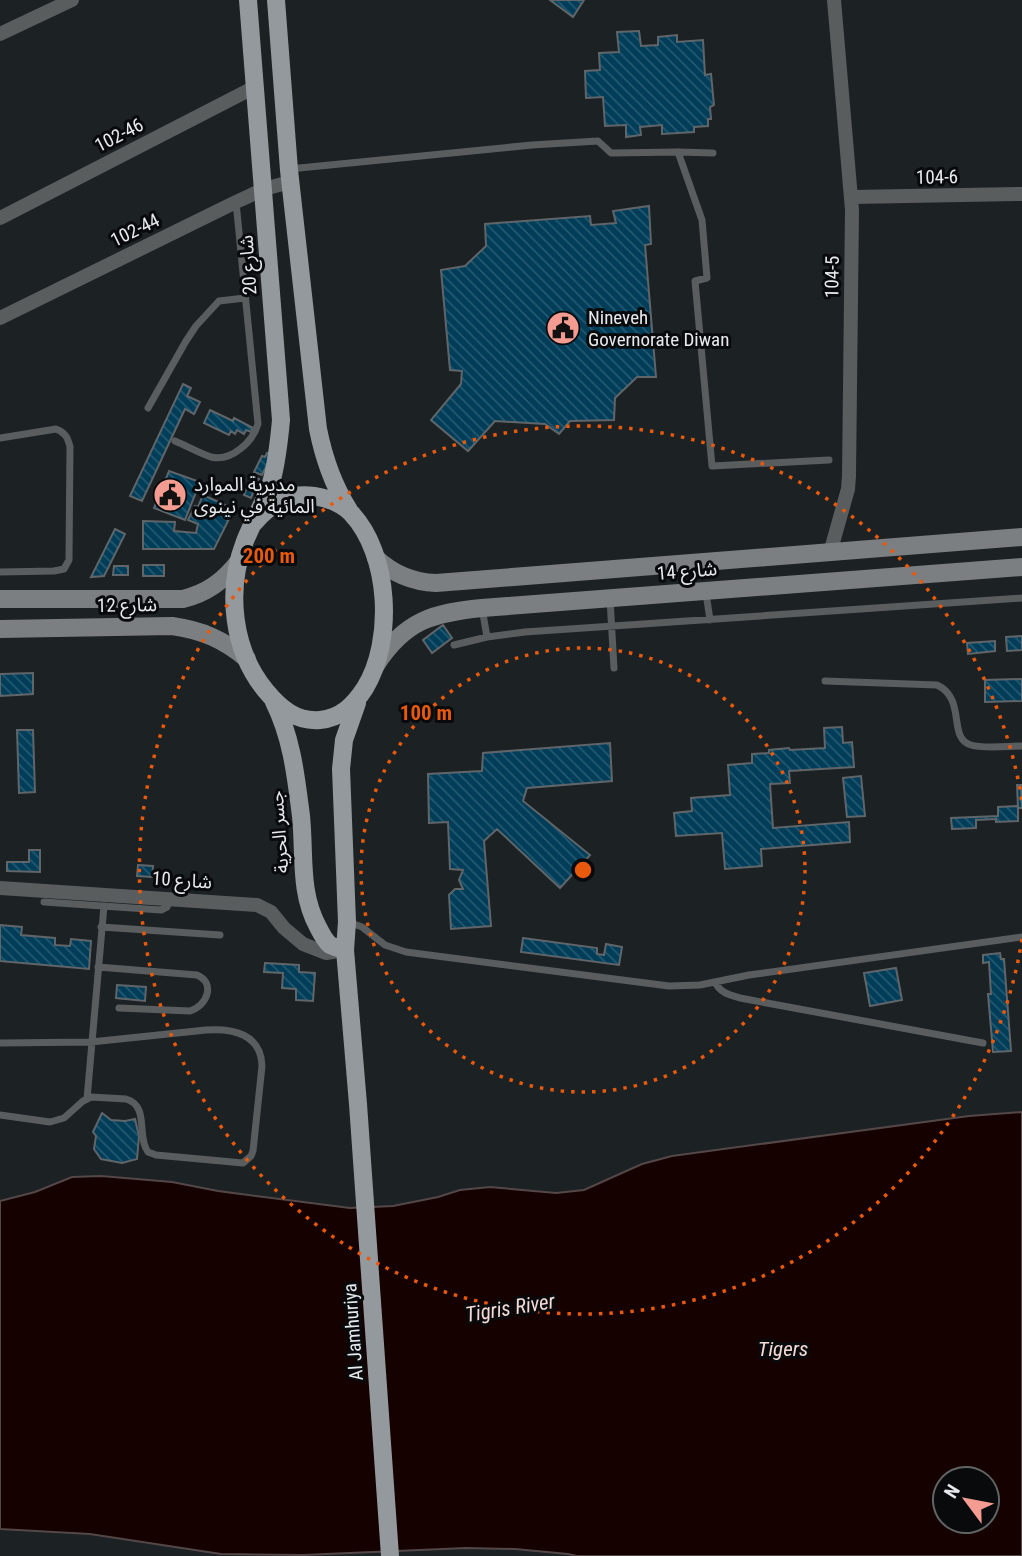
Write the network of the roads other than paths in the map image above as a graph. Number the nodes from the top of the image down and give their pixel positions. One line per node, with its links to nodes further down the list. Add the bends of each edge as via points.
1 (72, 0): 5 (street)
2 (248, 0): 7 (main road, شارع 20)
3 (276, 0): 10 (main road)
4 (834, 0): 13 (street, 104-5)
5 (42, 7): 6 (street)
6 (0, 34)
7 (255, 87): 11 (main road, شارع 20); 15 (street, 102-46)
8 (678, 152): 9 (lane); 10 (lane, via 611,153 598,141 532,145); 21 (lane, via 702,220 707,278 695,281 712,466)
9 (713, 153)
10 (289, 176): 11 (street, 102-44); 22 (main road, via 317,429 333,481)
11 (264, 189): 14 (street, 102-44); 23 (main road, شارع 20, via 281,420 273,473)
12 (1022, 194): 13 (street, 104-6)
13 (852, 197): 25 (street, 104-5, via 849,476)
14 (236, 202): 16 (lane); 17 (street, 102-44)
15 (0, 218)
16 (245, 298): 18 (lane, via 219,301 196,326); 20 (lane, via 257,403 255,434 222,457)
17 (0, 318)
18 (148, 408)
19 (0, 438): 29 (lane, via 61,431 70,447 70,472 69,560 64,569)
20 (175, 441)
21 (829, 460)
22 (351, 513): 23 (main road, via 324,497 292,496 277,502); 26 (main road)
23 (254, 523): 27 (main road)
24 (1022, 537): 25 (street, شارع 14)
25 (830, 552): 26 (street, شارع 14, via 436,583 403,577)
26 (376, 558): 41 (main road, via 385,602)
27 (239, 561): 33 (street, شارع 12, via 215,586 183,598); 40 (main road, via 236,621)
28 (1022, 567): 30 (street, شارع 14)
29 (0, 572)
30 (706, 590): 31 (street, شارع 14); 35 (lane)
31 (610, 598): 34 (street, شارع 14); 36 (lane)
32 (1022, 598): 35 (lane)
33 (0, 599)
34 (482, 608): 38 (lane); 41 (street, شارع 14, via 450,611 421,621 395,640)
35 (710, 620): 36 (lane)
36 (612, 627): 38 (lane); 42 (lane)
37 (0, 629): 40 (street, شارع 12, via 172,625 213,635)
38 (487, 637): 39 (lane)
39 (454, 645)
40 (247, 659): 44 (main road)
41 (376, 665): 45 (main road)
42 (614, 668)
43 (825, 681): 46 (lane, via 937,685 953,700 959,732 967,744)
44 (272, 698): 45 (main road, via 290,714 315,720 340,714); 55 (main road, جسر الحرية, via 293,761 308,905 329,944)
45 (359, 698): 51 (main road, via 346,732 341,769)
46 (1022, 746)
47 (0, 888): 48 (street, شارع 10)
48 (170, 898): 50 (lane, via 161,910); 55 (street, شارع 10, via 262,906 303,944 326,953)
49 (44, 902): 50 (lane)
50 (104, 906): 52 (lane)
51 (347, 922): 55 (main road); 57 (lane, via 406,952 669,986)
52 (102, 927): 53 (lane); 56 (lane)
53 (220, 935)
54 (1022, 937): 57 (lane)
55 (345, 950): 64 (main road, Al Jamhuriya)
56 (98, 967): 58 (lane, via 197,975 207,985 206,999 195,1010); 59 (lane)
57 (715, 982): 61 (lane, via 724,993 740,998)
58 (119, 1008)
59 (91, 1042): 60 (lane); 62 (lane); 62 (lane, via 214,1029 249,1038 258,1048 262,1066 251,1156 237,1163 152,1154 143,1145 135,1103)
60 (0, 1043)
61 (982, 1043)
62 (87, 1099): 63 (lane, via 57,1121)
63 (0, 1115)
64 (390, 1556)

